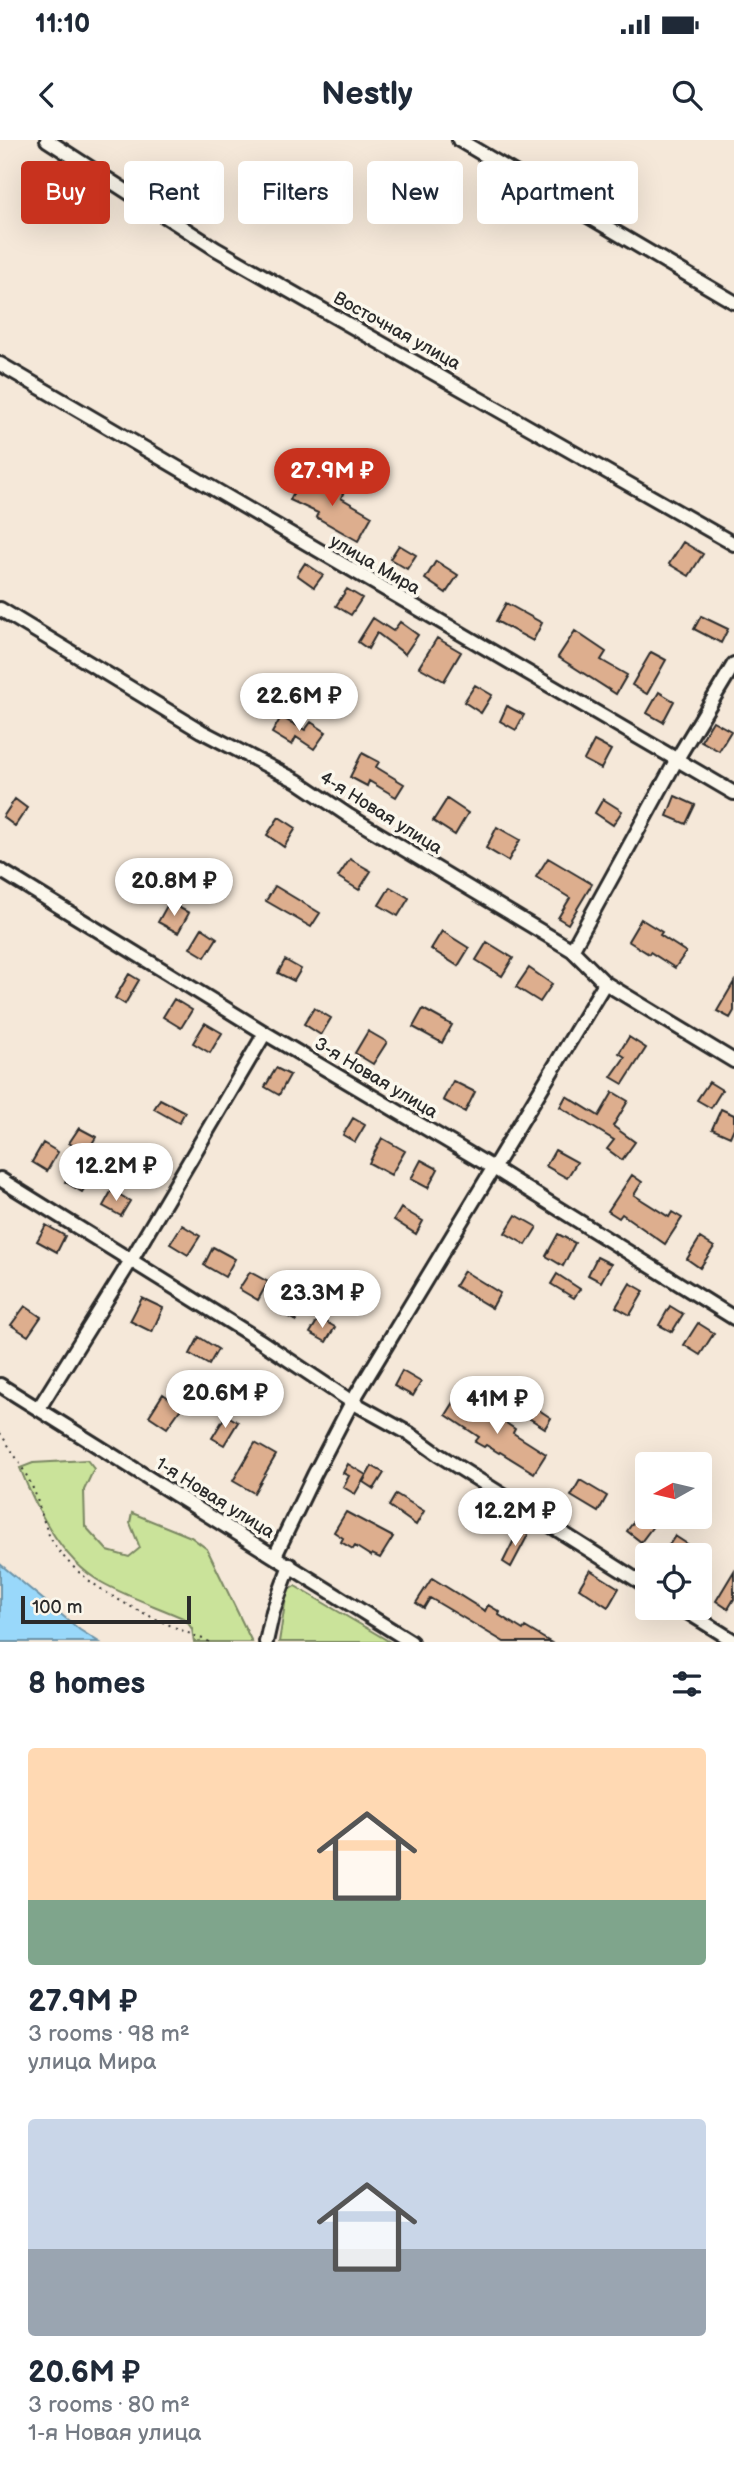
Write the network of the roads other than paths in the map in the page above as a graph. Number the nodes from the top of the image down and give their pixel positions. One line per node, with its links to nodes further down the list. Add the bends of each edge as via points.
1 (47, 140): 5 (street, Восточная улица, via 216,249)
2 (459, 140): 3 (street)
3 (734, 302)
4 (0, 364): 8 (street, улица Мира)
5 (734, 544)
6 (0, 609): 11 (street, 4-я Новая улица, via 201,730 297,781)
7 (734, 664): 8 (street)
8 (677, 760): 9 (street, улица Мира); 11 (street)
9 (734, 793)
10 (0, 870): 13 (street, 3-я Новая улица)
11 (572, 950): 12 (street, 4-я Новая улица)
12 (605, 983): 14 (street, 4-я Новая улица); 15 (street)
13 (265, 1033): 15 (street, 3-я Новая улица); 17 (street)
14 (734, 1062)
15 (495, 1169): 18 (street, 3-я Новая улица); 20 (street)
16 (0, 1179): 17 (street)
17 (130, 1262): 20 (street); 21 (street)
18 (734, 1318)
19 (0, 1385): 21 (street, 1-я Новая улица)
20 (352, 1402): 22 (street); 24 (street, via 410,1434)
21 (39, 1408): 22 (street, 1-я Новая улица)
22 (275, 1556): 23 (street, 1-я Новая улица)
23 (290, 1566): 27 (street); 28 (street, 1-я Новая улица)
24 (635, 1579)
25 (700, 1620): 26 (street)
26 (734, 1641)
27 (266, 1642)
28 (411, 1642)

